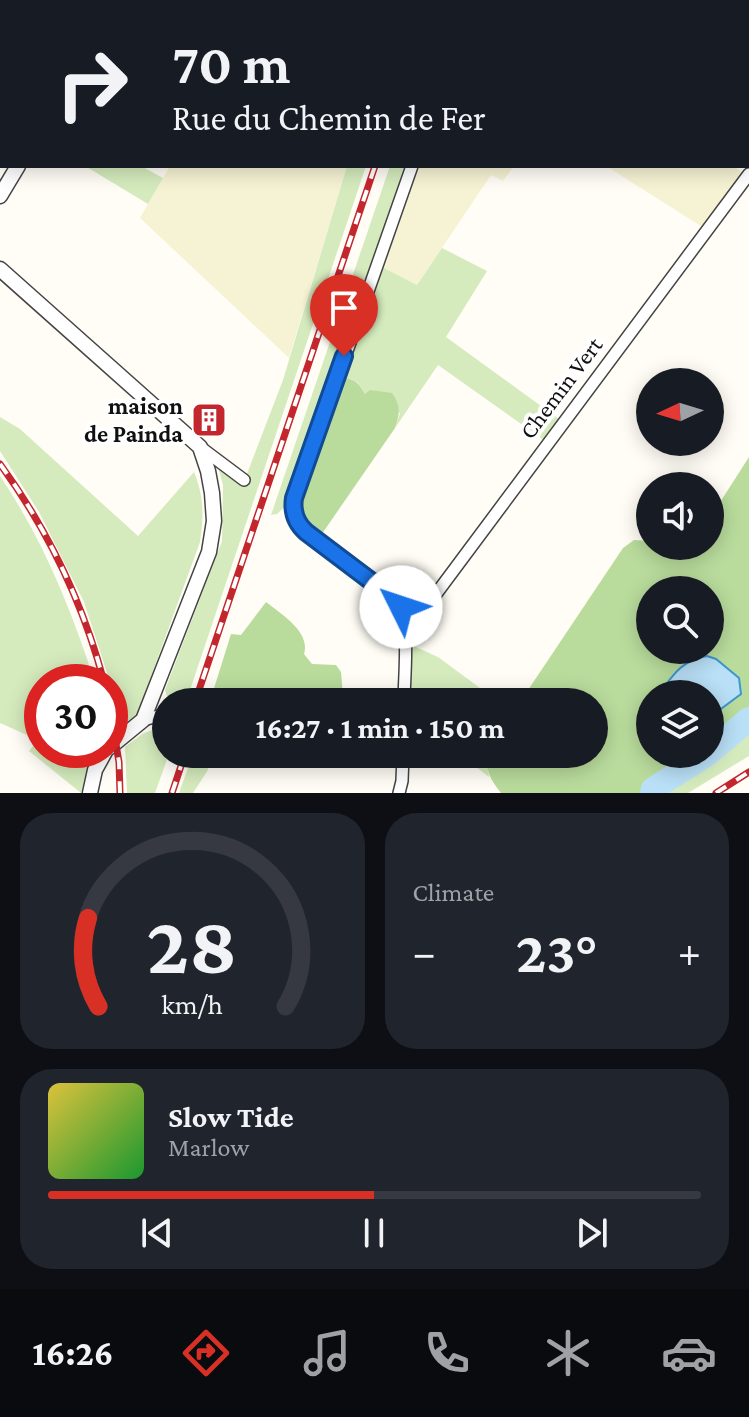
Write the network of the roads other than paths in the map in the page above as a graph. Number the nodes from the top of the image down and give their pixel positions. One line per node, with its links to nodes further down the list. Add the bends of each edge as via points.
1 (17, 168): 4 (street)
2 (411, 168): 8 (street, via 293,505 306,532 396,600)
3 (749, 174): 8 (street, Chemin Vert, via 431,601)
4 (0, 196)
5 (0, 269): 6 (street)
6 (200, 447): 7 (street); 11 (street, via 212,493 209,552)
7 (244, 480)
8 (404, 625): 9 (street)
9 (404, 688)
10 (152, 718): 11 (street)
11 (143, 720): 12 (street)
12 (128, 732)
13 (96, 768): 15 (street)
14 (402, 768): 16 (street)
15 (90, 793)
16 (399, 793)

